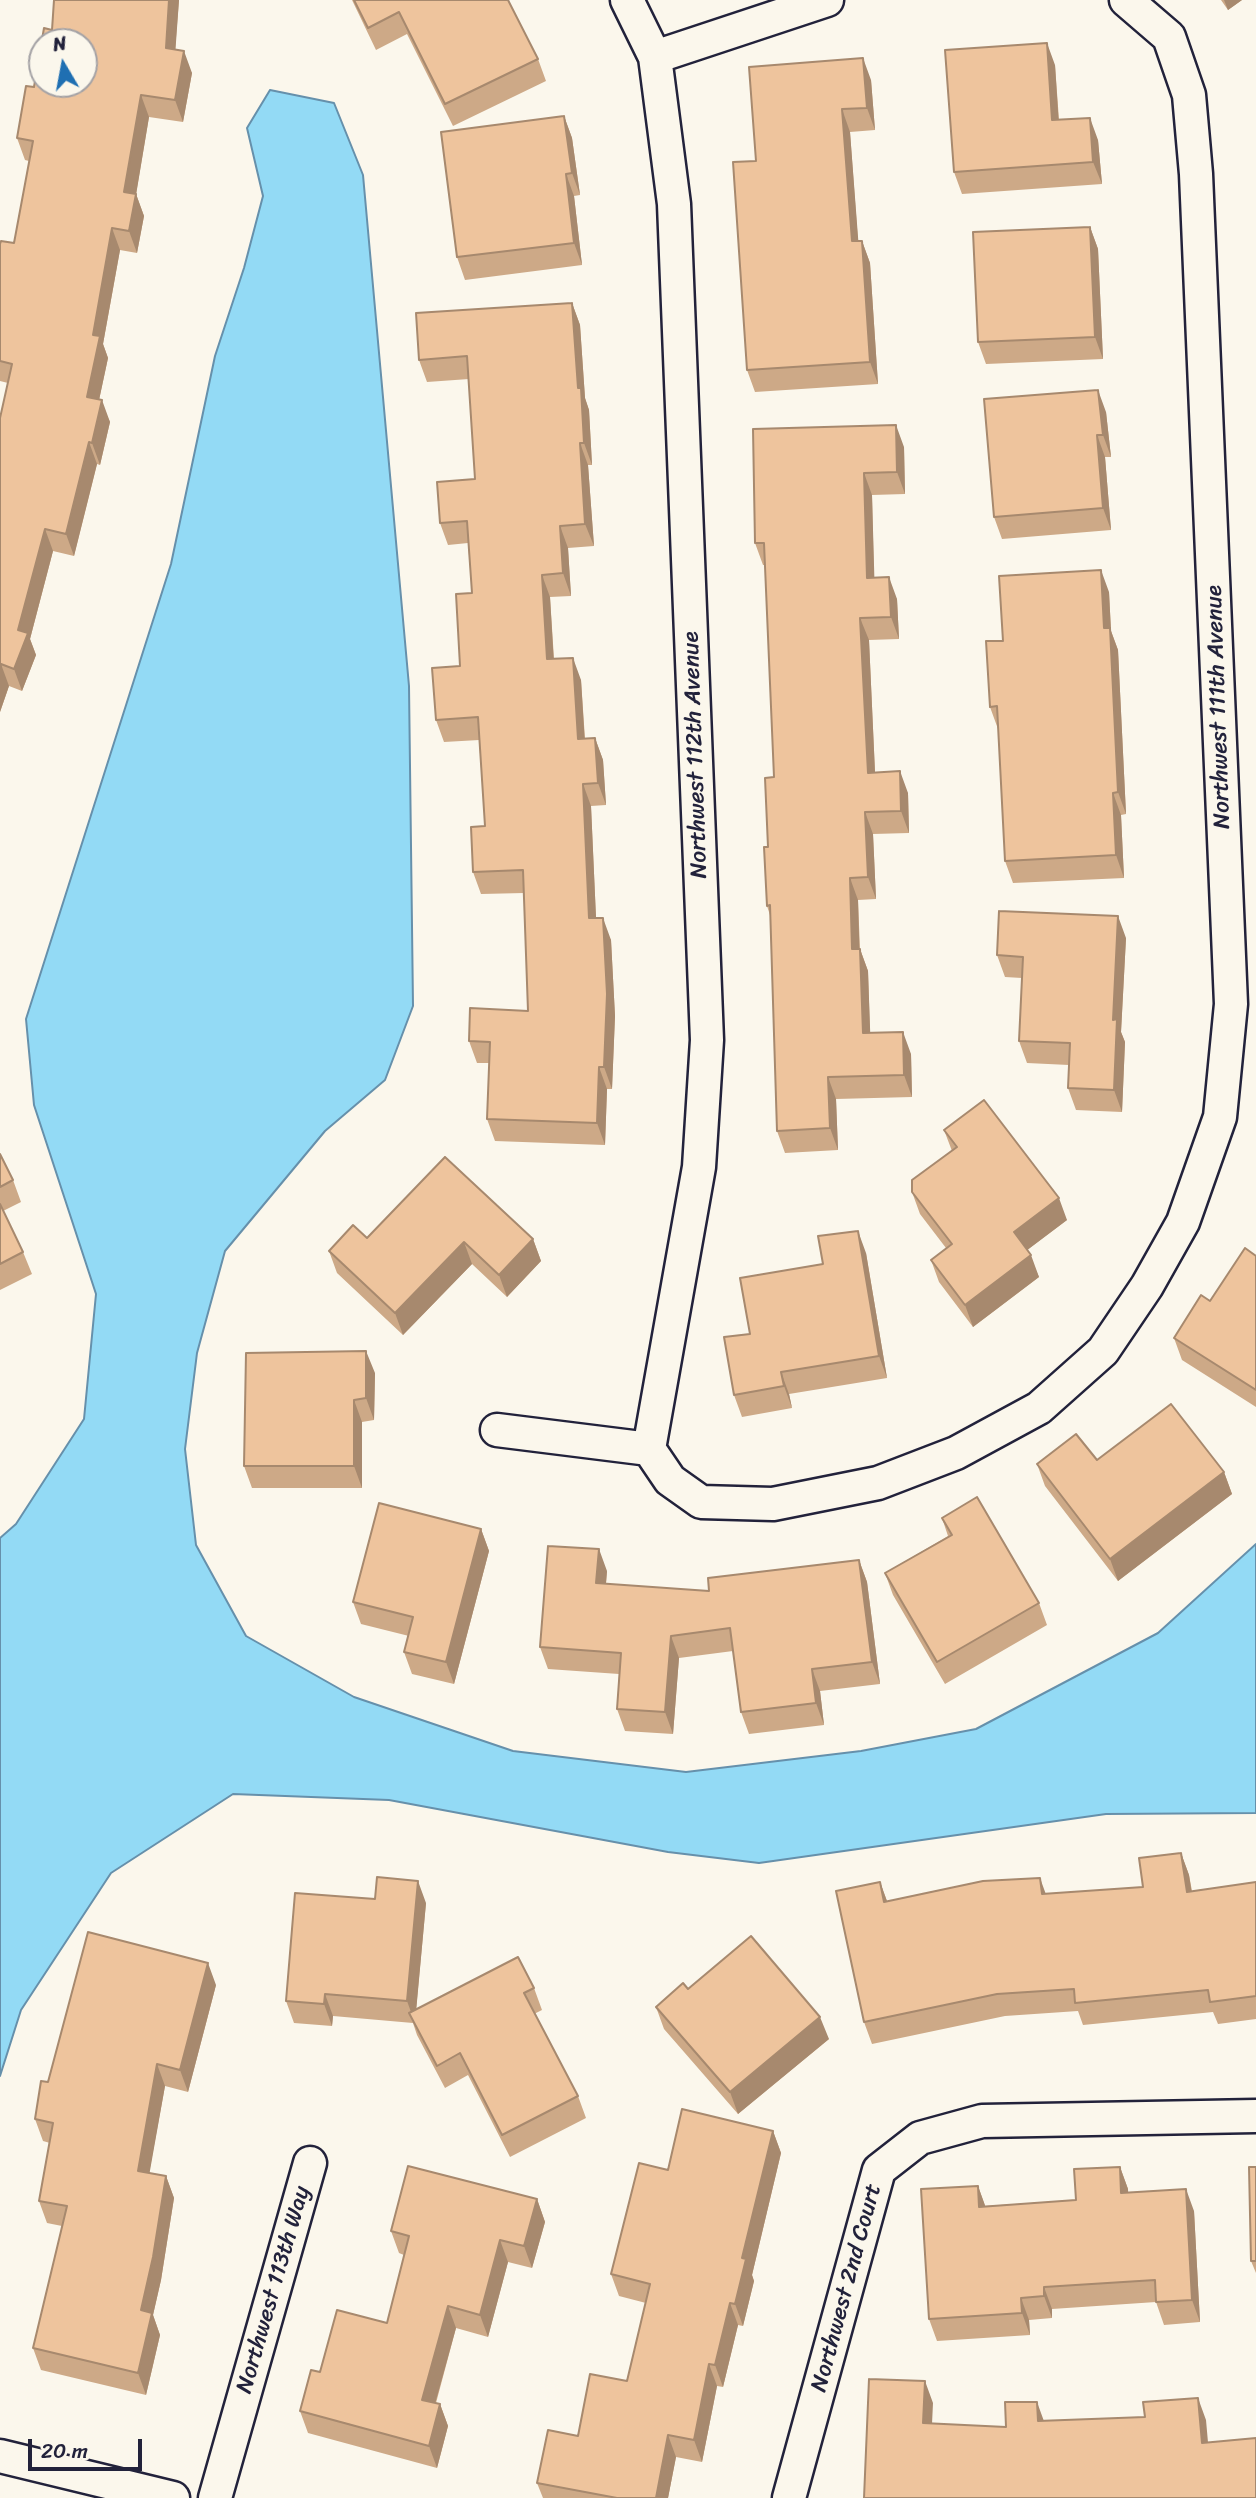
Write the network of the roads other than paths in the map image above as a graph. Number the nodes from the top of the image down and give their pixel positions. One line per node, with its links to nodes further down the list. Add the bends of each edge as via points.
1 (627, 0): 4 (street, Northwest 112th Avenue)
2 (827, 0): 4 (street)
3 (1126, 0): 6 (street, Northwest 111th Avenue, via 1169,37 1189,96 1196,174 1231,1004 1220,1117 1183,1222 1147,1286 1103,1350 1039,1408 956,1453 878,1482 774,1504 701,1502 670,1480)
4 (655, 57): 6 (street, Northwest 112th Avenue, via 674,204 707,1040 699,1167)
5 (497, 1430): 6 (street)
6 (649, 1449)
7 (1256, 2116): 12 (street, Northwest 2nd Court, via 982,2121 920,2138 879,2170)
8 (310, 2163): 11 (street, Northwest 113th Way)
9 (0, 2456): 10 (street)
10 (173, 2498)
11 (215, 2498)
12 (789, 2498)

